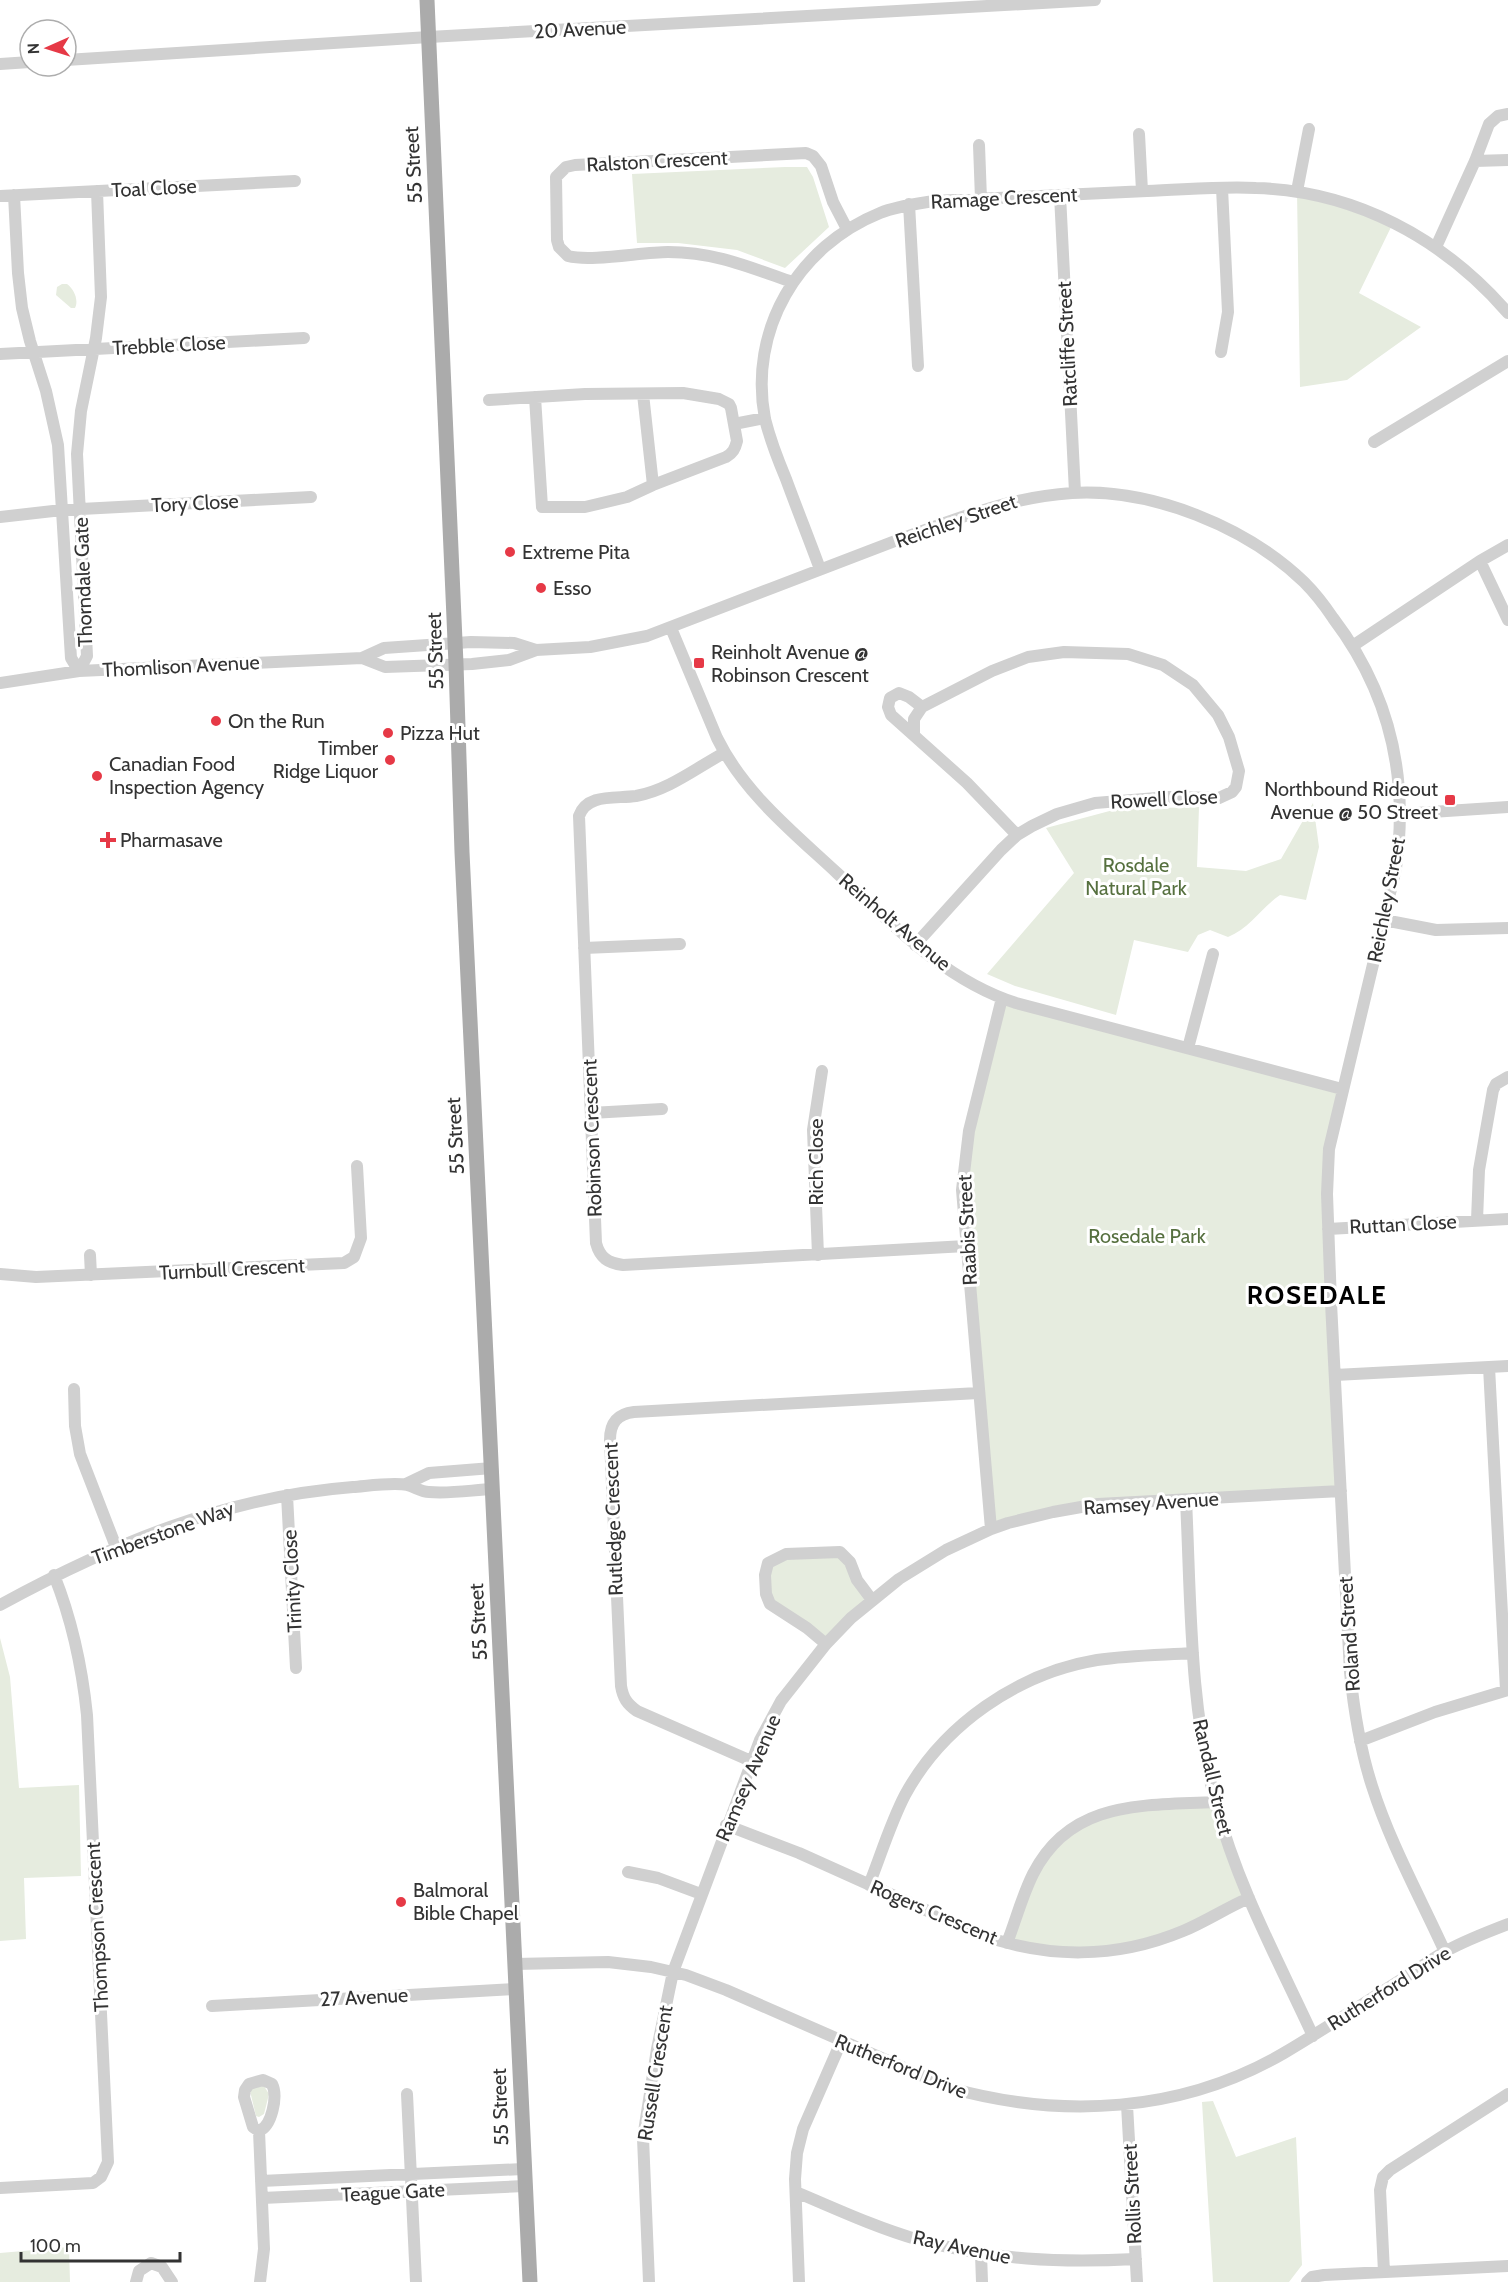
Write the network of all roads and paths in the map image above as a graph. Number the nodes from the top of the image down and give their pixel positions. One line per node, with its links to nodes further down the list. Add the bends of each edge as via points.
1 (427, 0): 3 (main road, 55 Street)
2 (1095, 0): 3 (street, 20 Avenue)
3 (429, 37): 4 (street, 20 Avenue); 55 (main road, 55 Street)
4 (78, 59)
5 (18, 63): 6 (street)
6 (0, 64)
7 (1508, 114): 12 (street, via 1498,116 1490,124)
8 (1309, 129): 17 (street)
9 (1139, 134): 16 (street)
10 (979, 145): 21 (street)
11 (1508, 160): 12 (street)
12 (1475, 162): 24 (street)
13 (295, 181): 15 (street, Toal Close)
14 (1222, 188): 16 (street, Ramage Crescent); 17 (street, Ramage Crescent); 30 (street, via 1228,312)
15 (97, 191): 18 (street, Toal Close); 28 (street, Thorndale Gate, via 101,284)
16 (1142, 191): 19 (street, Ramage Crescent)
17 (1298, 191): 24 (street, Ramage Crescent, via 1371,212)
18 (14, 195): 20 (street, Toal Close); 29 (street, Thorndale Gate, via 20,290)
19 (1060, 195): 21 (street, Ramage Crescent); 43 (street, Ratcliffe Street)
20 (0, 196)
21 (981, 199): 22 (street, Ramage Crescent)
22 (909, 204): 23 (street, Ramage Crescent); 33 (street)
23 (846, 229): 25 (street, Ramage Crescent, via 815,254); 25 (street, Ralston Crescent, via 822,166 806,153 575,165 566,167 556,177 557,240 568,256 696,252 746,264)
24 (1436, 247): 26 (street, Ramage Crescent, via 1471,275)
25 (792, 282): 37 (street, Ramage Crescent, via 766,346)
26 (1508, 313)
27 (304, 338): 28 (street, Trebble Close)
28 (93, 349): 29 (street, Trebble Close); 39 (street, Thorndale Gate)
29 (33, 352): 31 (street, Trebble Close); 40 (street, Thorndale Gate)
30 (1221, 352)
31 (0, 354)
32 (1508, 361): 41 (street)
33 (918, 366)
34 (643, 394): 35 (street); 38 (street, via 683,393 719,399 729,404); 42 (street)
35 (535, 397): 36 (street); 42 (street, via 542,507 585,507 627,497)
36 (489, 400)
37 (765, 418): 38 (street); 50 (street, Ramage Crescent)
38 (734, 424): 42 (street, via 737,441 730,454)
39 (78, 430): 40 (street); 45 (street, Thorndale Gate)
40 (56, 431): 46 (street, Thorndale Gate)
41 (1374, 442)
42 (653, 485)
43 (1074, 492): 50 (street, Reichley Street, via 1000,504); 56 (street, Reichley Street, via 1148,501 1228,528 1305,583)
44 (310, 496): 45 (street, Tory Close)
45 (80, 509): 46 (street, Tory Close); 51 (street, Thorndale Gate)
46 (62, 510): 47 (street, Tory Close); 52 (street, Thorndale Gate)
47 (0, 517)
48 (1508, 545): 49 (street)
49 (1480, 561): 53 (street); 56 (street)
50 (820, 569): 54 (street, Reichley Street)
51 (83, 588): 52 (street); 60 (street, Thorndale Gate, via 87,656)
52 (66, 589): 60 (street, Thorndale Gate, via 71,658)
53 (1508, 620)
54 (671, 628): 57 (street, Reichley Street, via 608,645); 64 (street, Reinholt Avenue)
55 (455, 643): 57 (street, Reichley Street, via 514,643); 58 (street, Thomlison Avenue, via 384,648); 59 (main road, 55 Street)
56 (1354, 645): 66 (street, Reichley Street, via 1385,715 1398,774)
57 (536, 650): 59 (street, Reichley Street, via 509,660)
58 (362, 658): 59 (street, Thomlison Avenue, via 385,667); 60 (street, Thomlison Avenue)
59 (456, 664): 98 (main road, 55 Street)
60 (79, 670): 61 (street, Thomlison Avenue)
61 (0, 683)
62 (922, 707): 63 (street, via 914,719); 63 (street, via 899,693 892,695 888,703 891,715); 67 (street, Rowell Close, via 992,670 1028,657 1114,652 1146,658 1179,674 1218,715 1239,771 1236,787 1226,796 1095,803 1057,814)
63 (914, 735): 67 (street)
64 (724, 753): 71 (street, Reinholt Avenue, via 770,811); 72 (street, Robinson Crescent, via 653,792 595,800 581,809 578,824)
65 (1508, 807): 66 (street)
66 (1401, 814): 68 (street, Reichley Street, via 1396,868)
67 (1017, 835): 71 (street, Rowell Close)
68 (1384, 920): 69 (street, via 1436,930); 78 (street, Reichley Street)
69 (1508, 927)
70 (680, 944): 72 (street)
71 (915, 945): 74 (street, Reinholt Avenue, via 958,975)
72 (584, 948): 80 (street, Robinson Crescent)
73 (1213, 954): 75 (street)
74 (1002, 998): 75 (street, Reinholt Avenue); 85 (street, Raabis Street, via 965,1149 962,1190)
75 (1188, 1048): 78 (street, Reinholt Avenue)
76 (822, 1071): 87 (street, Rich Close, via 813,1130)
77 (1508, 1077): 83 (street, Ruttan Close, via 1493,1090 1479,1170)
78 (1342, 1089): 84 (street, Reichley Street, via 1329,1149)
79 (662, 1109): 80 (street)
80 (591, 1113): 87 (street, Robinson Crescent, via 596,1242 599,1253 608,1262 623,1265)
81 (357, 1166): 89 (street, Turnbull Crescent, via 361,1238 354,1257 344,1263)
82 (1508, 1219): 83 (street, Ruttan Close)
83 (1478, 1220): 84 (street, Ruttan Close)
84 (1328, 1229): 92 (street, Reichley Street)
85 (966, 1246): 87 (street, Robinson Crescent); 97 (street, Raabis Street)
86 (90, 1255): 89 (street)
87 (818, 1255)
88 (0, 1274): 90 (street, Turnbull Crescent)
89 (92, 1275): 90 (street, Turnbull Crescent)
90 (16, 1277): 91 (street, Turnbull Crescent)
91 (0, 1281)
92 (1331, 1299): 95 (street, Roland Street)
93 (1508, 1366): 94 (street)
94 (1489, 1367): 95 (street); 112 (street)
95 (1335, 1375): 101 (street, Roland Street)
96 (74, 1389): 105 (street, via 80,1454)
97 (978, 1394): 104 (street, Raabis Street); 114 (street, Rutledge Crescent, via 634,1412 615,1420 609,1440 623,1697 637,1711)
98 (492, 1468): 99 (street, Timberstone Way, via 429,1473); 100 (main road, 55 Street)
99 (406, 1484): 100 (street, Timberstone Way, via 427,1492); 102 (street, Timberstone Way)
100 (493, 1489): 124 (main road, 55 Street)
101 (1341, 1491): 103 (street, Ramsey Avenue); 113 (street, Roland Street, via 1350,1672)
102 (287, 1495): 105 (street, Timberstone Way, via 201,1515); 111 (street, Trinity Close)
103 (1186, 1500): 104 (street, Ramsey Avenue, via 1078,1507); 110 (street, Randall Street)
104 (991, 1529): 107 (street, Ramsey Avenue, via 920,1565)
105 (116, 1547): 106 (street, Timberstone Way)
106 (54, 1575): 108 (street, Timberstone Way); 138 (street, Thompson Crescent, via 70,1620 87,1715 108,2162 101,2178 93,2182)
107 (872, 1600): 109 (street, Ramsey Avenue); 109 (street, via 840,1552 786,1554 768,1563 765,1575 770,1604)
108 (0, 1605)
109 (826, 1644): 114 (street, Ramsey Avenue, via 782,1701)
110 (1193, 1653): 115 (street, Randall Street, via 1200,1727); 118 (street, via 1108,1658 1071,1666 1015,1688 981,1710 947,1739 917,1776 896,1814)
111 (296, 1668)
112 (1507, 1690): 113 (street)
113 (1360, 1741): 123 (street, Roland Street, via 1384,1821)
114 (751, 1761): 116 (street, Ramsey Avenue)
115 (1215, 1802): 120 (street, Randall Street); 122 (street, via 1125,1807 1078,1824 1049,1850 1037,1868)
116 (726, 1826): 118 (street, Rogers Crescent, via 790,1849); 119 (street, Ramsey Avenue)
117 (628, 1872): 119 (street)
118 (869, 1885): 122 (street, Rogers Crescent)
119 (701, 1894): 125 (street, Ramsey Avenue)
120 (1249, 1898): 122 (street, Rogers Crescent, via 1184,1931 1131,1948 1078,1954); 128 (street, Randall Street)
121 (1508, 1924): 123 (street, Rutherford Drive)
122 (1007, 1943)
123 (1445, 1952): 128 (street, Rutherford Drive)
124 (515, 1964): 125 (street, Rutherford Drive, via 608,1962); 126 (main road, 55 Street)
125 (673, 1972): 129 (street, Rutherford Drive, via 711,1984); 151 (street, Russell Crescent, via 643,2138)
126 (516, 1989): 127 (street, 27 Avenue); 134 (main road, 55 Street)
127 (212, 2006)
128 (1313, 2036): 132 (street, Rutherford Drive, via 1216,2084 1171,2098)
129 (841, 2042): 132 (street, Rutherford Drive, via 924,2078 983,2097 1056,2107); 140 (street, via 800,2140)
130 (407, 2094): 135 (street)
131 (1508, 2094): 145 (street, via 1383,2177 1380,2190)
132 (1127, 2105): 143 (street, Rollis Street)
133 (259, 2131): 136 (street)
134 (524, 2169): 135 (street, Teague Gate); 137 (main road, 55 Street)
135 (411, 2174): 136 (street, Teague Gate); 139 (street)
136 (261, 2181): 141 (street)
137 (524, 2186): 139 (street, Teague Gate); 150 (main road, 55 Street)
138 (0, 2188)
139 (412, 2191): 141 (street, Teague Gate); 149 (street)
140 (796, 2192): 142 (street, Ray Avenue, via 897,2233); 152 (street)
141 (262, 2198): 148 (street, via 264,2249)
142 (981, 2254): 143 (street, Ray Avenue, via 1056,2262); 153 (street)
143 (1136, 2259): 154 (street, Rollis Street)
144 (1508, 2266): 145 (street)
145 (1384, 2272): 155 (street, via 1324,2275)
146 (136, 2282): 147 (street, via 139,2271 150,2263 162,2267)
147 (172, 2282)
148 (260, 2282)
149 (416, 2282)
150 (528, 2282)
151 (649, 2282)
152 (799, 2282)
153 (982, 2282)
154 (1137, 2282)
155 (1307, 2282)

